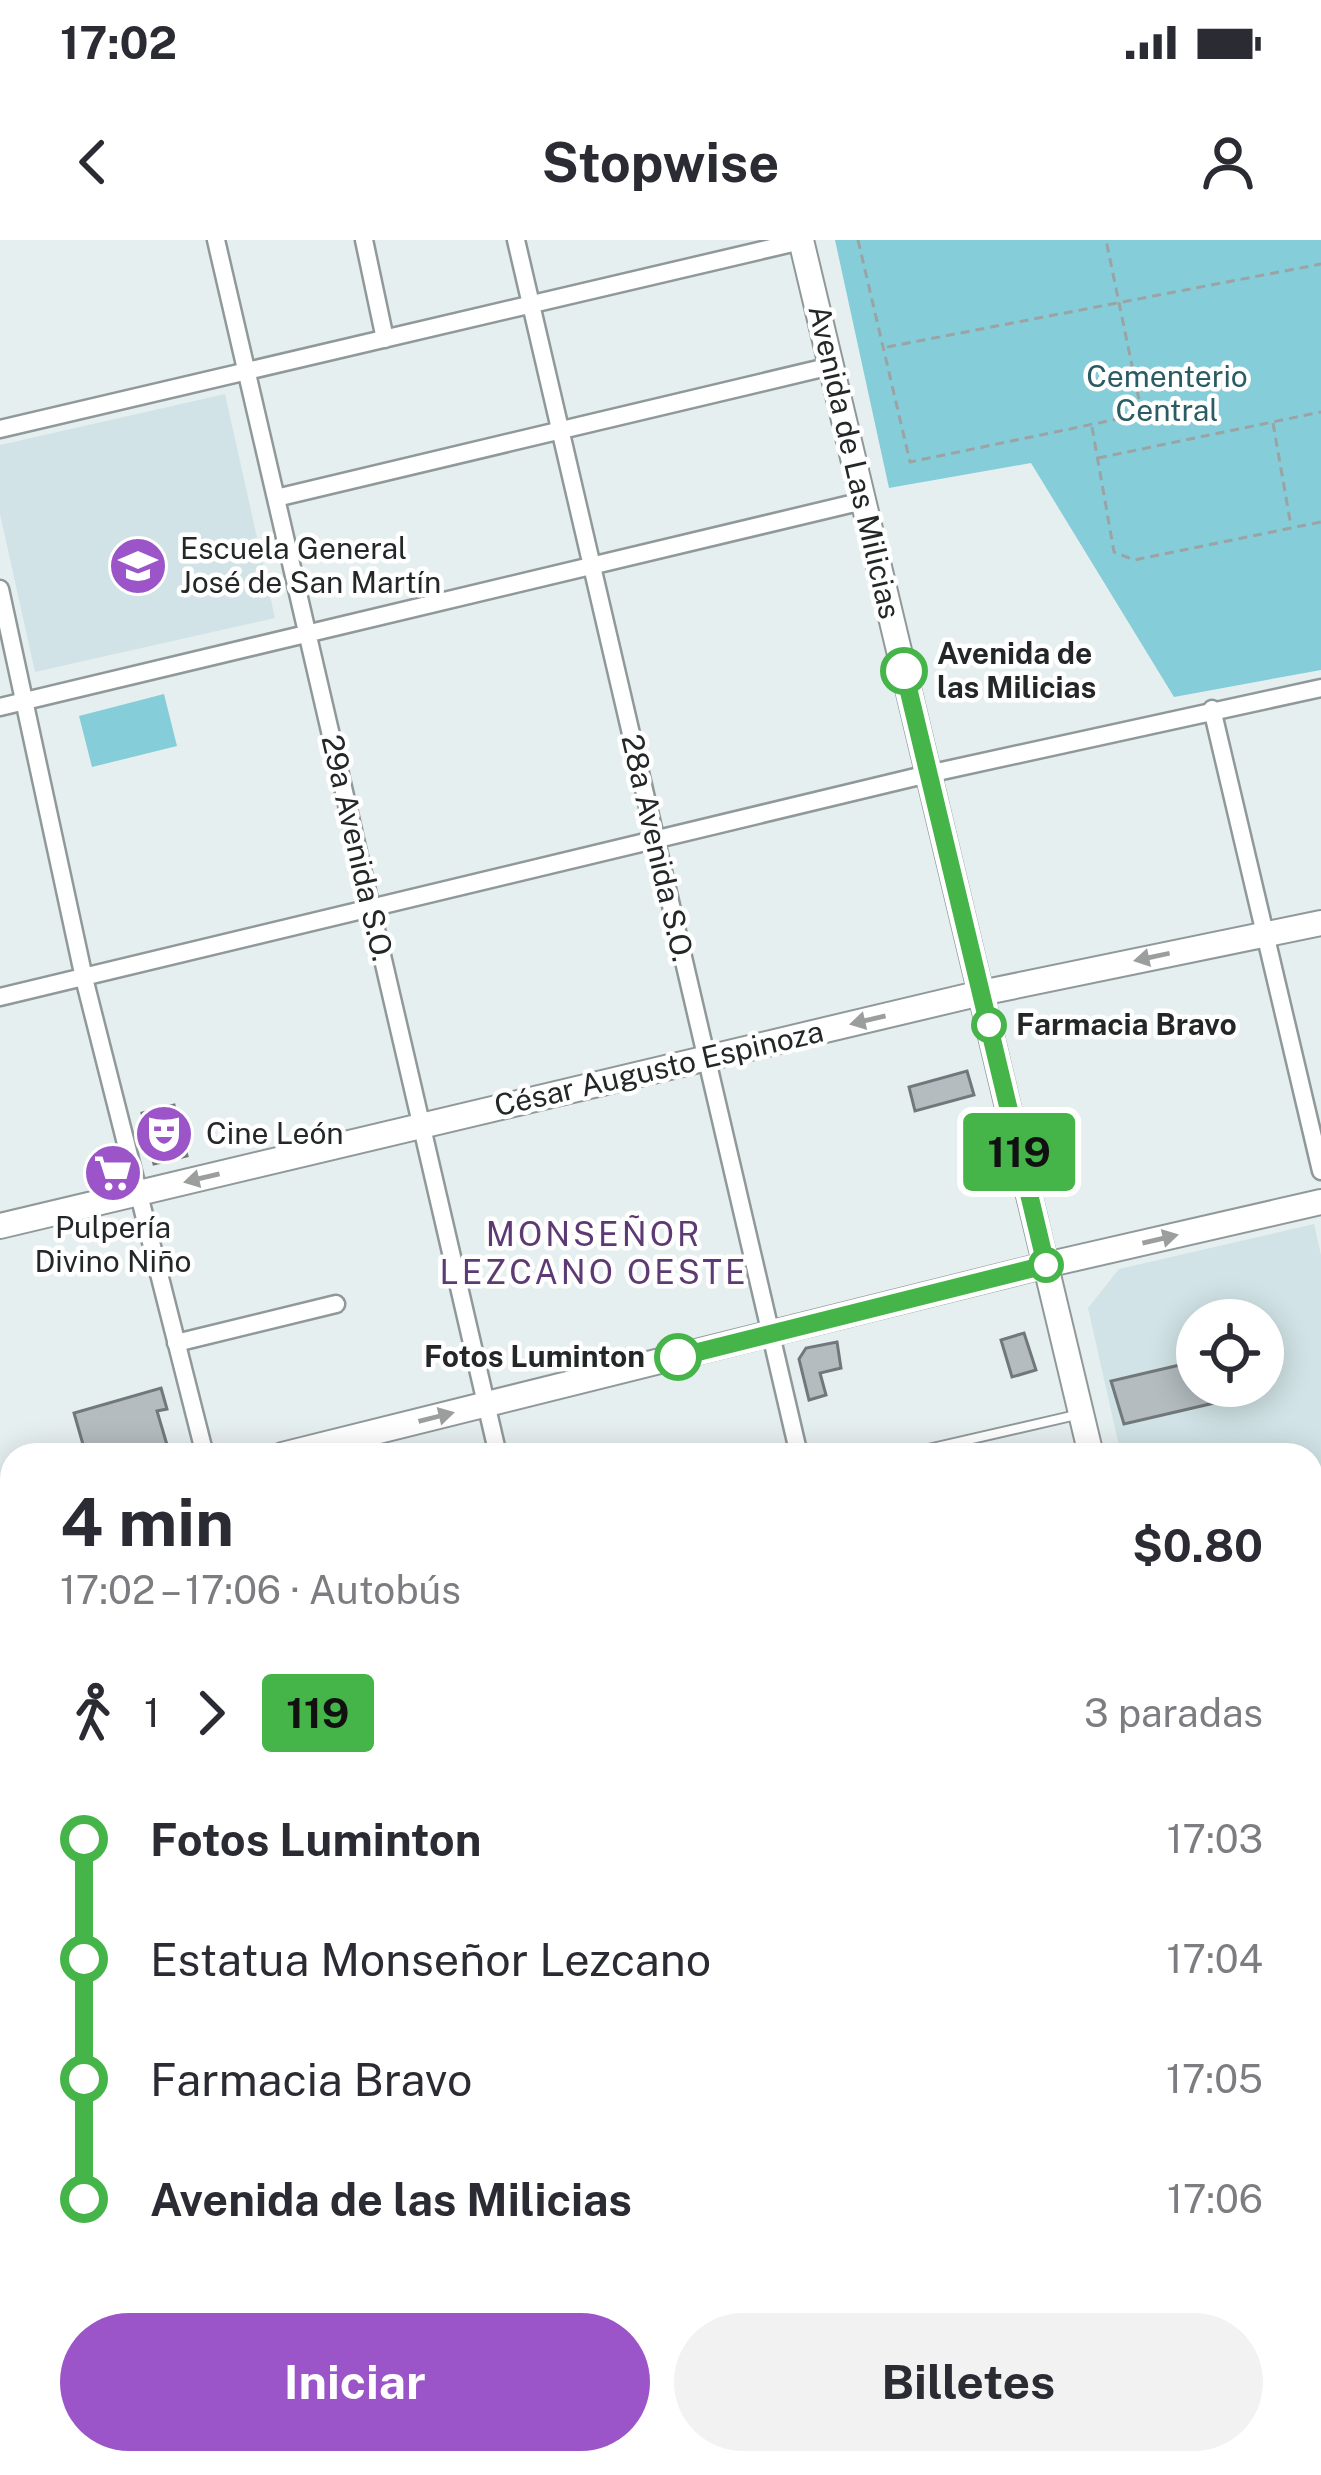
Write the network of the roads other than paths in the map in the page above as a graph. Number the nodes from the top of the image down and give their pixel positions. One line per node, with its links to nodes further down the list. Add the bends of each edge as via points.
1 (216, 240): 8 (street, 29a Avenida S.O.)
2 (364, 240): 6 (street)
3 (516, 240): 5 (street, 28a Avenida S.O.)
4 (801, 240): 5 (street); 7 (street, Avenida de Las Milicias)
5 (531, 304): 6 (street); 10 (street, 28a Avenida S.O.)
6 (386, 339): 8 (street)
7 (831, 366): 10 (street); 12 (street, Avenida de Las Milicias)
8 (247, 371): 9 (street); 11 (street, 29a Avenida S.O.)
9 (0, 429)
10 (561, 432): 11 (street); 13 (street, 28a Avenida S.O.)
11 (276, 499): 15 (street, 29a Avenida S.O.)
12 (863, 501): 13 (street); 20 (street, Avenida de Las Milicias)
13 (592, 566): 15 (street); 21 (street, 28a Avenida S.O.)
14 (0, 589): 17 (street)
15 (308, 634): 17 (street); 22 (street, 29a Avenida S.O.)
16 (1321, 688): 19 (street)
17 (23, 701): 18 (street); 25 (street)
18 (0, 707)
19 (1212, 709): 20 (street); 24 (street)
20 (928, 774): 21 (street); 26 (street, Avenida de Las Milicias)
21 (656, 840): 22 (street); 28 (street, 28a Avenida S.O.)
22 (371, 908): 25 (street); 29 (street, 29a Avenida S.O.)
23 (1321, 922): 24 (street, César Augusto Espinoza)
24 (1266, 932): 26 (street, César Augusto Espinoza, one-way to 26); 30 (street)
25 (84, 978): 27 (street); 31 (street)
26 (981, 992): 28 (street, César Augusto Espinoza, one-way to 28); 34 (street, Avenida de Las Milicias)
27 (0, 997)
28 (706, 1058): 29 (street, César Augusto Espinoza); 36 (street, 28a Avenida S.O.)
29 (422, 1126): 31 (street, César Augusto Espinoza, one-way to 31); 38 (street, 29a Avenida S.O.)
30 (1321, 1171)
31 (137, 1194): 33 (street, César Augusto Espinoza); 37 (street)
32 (1321, 1202): 34 (street, one-way to 32)
33 (0, 1226)
34 (1046, 1265): 36 (street); 39 (street, Avenida de Las Milicias)
35 (337, 1304): 37 (street)
36 (771, 1334): 38 (street); 43 (street, 28a Avenida S.O.)
37 (176, 1343): 40 (street)
38 (487, 1404): 41 (street, one-way to 38); 42 (street, 29a Avenida S.O.)
39 (1081, 1414): 44 (lane); 45 (street, Avenida de Las Milicias)
40 (202, 1443)
41 (330, 1443)
42 (495, 1443)
43 (796, 1443)
44 (954, 1443)
45 (1088, 1443)

